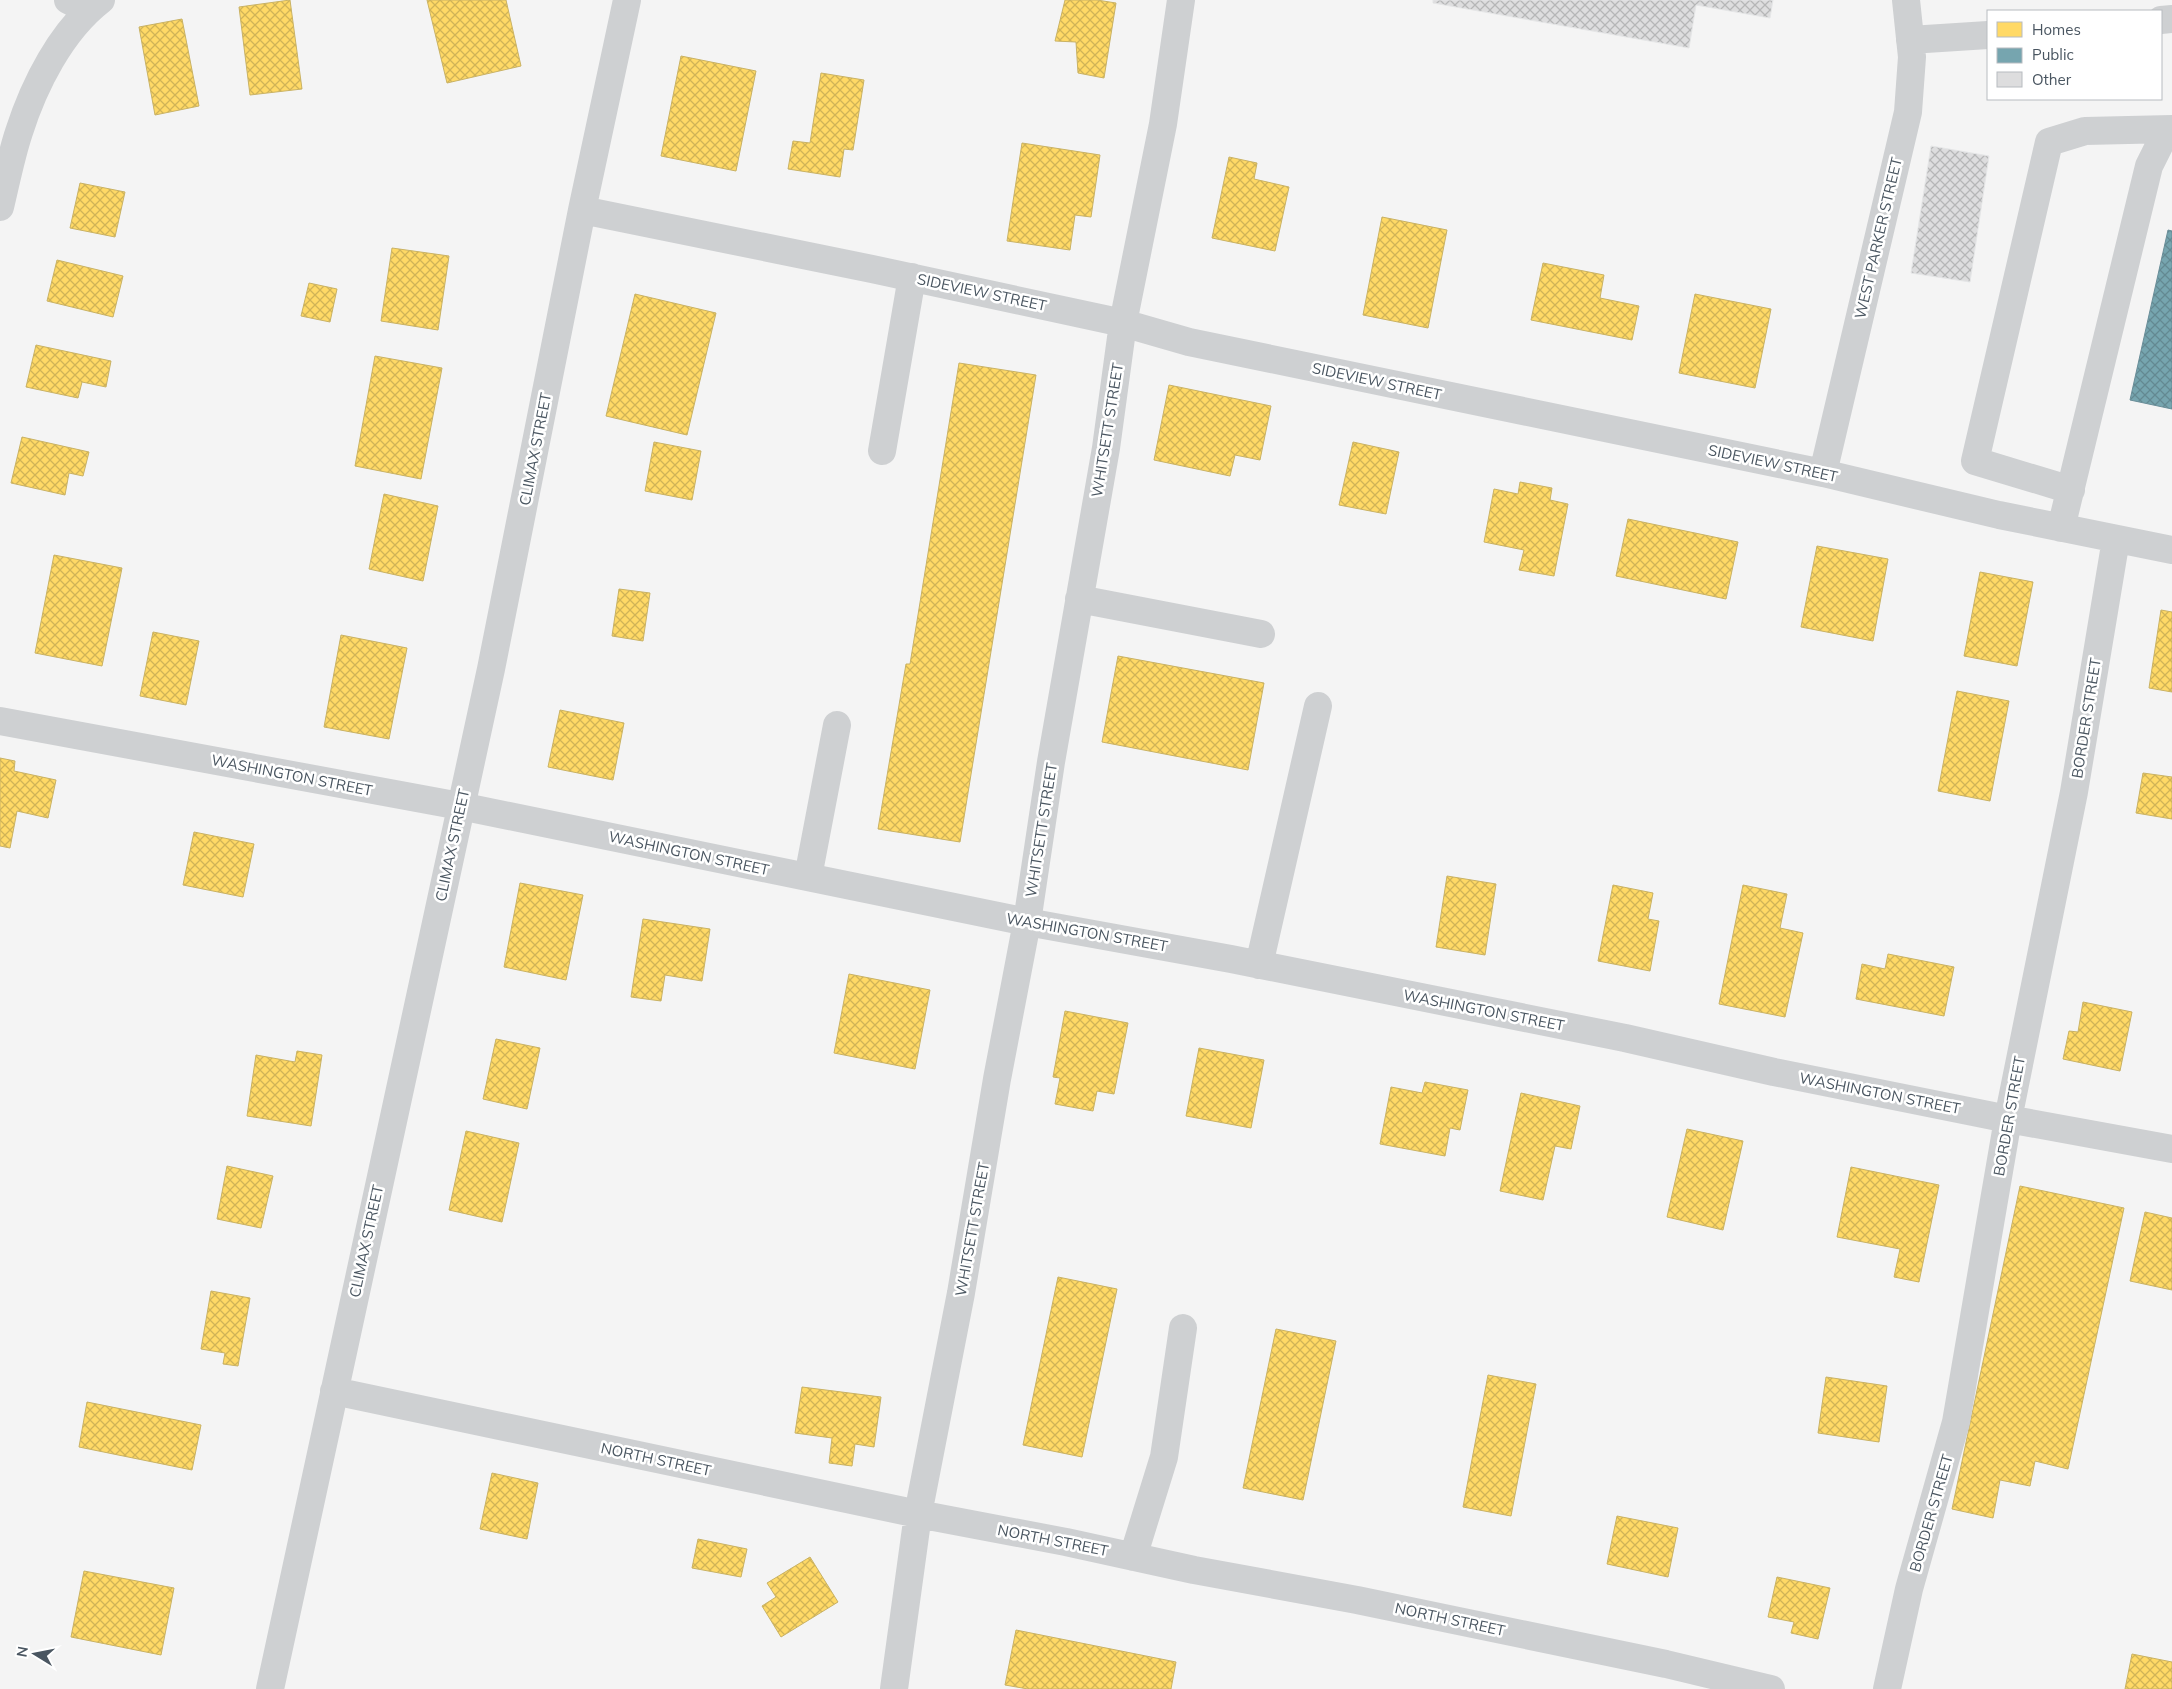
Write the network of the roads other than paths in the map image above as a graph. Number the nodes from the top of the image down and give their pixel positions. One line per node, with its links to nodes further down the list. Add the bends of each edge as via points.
1 (627, 0): 9 (street, CLIMAX STREET)
2 (1182, 0): 11 (street, WHITSETT STREET, via 1163,124)
3 (1906, 0): 6 (street, WEST PARKER STREET)
4 (86, 3): 8 (street, via 36,88 19,132)
5 (1987, 35): 6 (street)
6 (1910, 40): 13 (street, WEST PARKER STREET, via 1908,112)
7 (2172, 130): 14 (street, via 2163,138 2149,166); 14 (street, via 2085,131 2049,142 1975,461)
8 (0, 207)
9 (582, 210): 10 (street, SIDEVIEW STREET); 23 (street, CLIMAX STREET, via 491,669)
10 (912, 277): 11 (street, SIDEVIEW STREET); 12 (street)
11 (1123, 323): 13 (street, SIDEVIEW STREET, via 1190,342); 18 (street, WHITSETT STREET, via 1106,448)
12 (882, 451)
13 (1823, 473): 15 (street, SIDEVIEW STREET)
14 (2071, 490): 15 (street)
15 (2062, 528): 16 (street, SIDEVIEW STREET)
16 (2116, 539): 17 (street, SIDEVIEW STREET); 27 (street, BORDER STREET, via 2074,792)
17 (2172, 550)
18 (1079, 599): 19 (street); 25 (street, WHITSETT STREET)
19 (1261, 634)
20 (1318, 706): 26 (street)
21 (0, 721): 23 (street, WASHINGTON STREET)
22 (837, 725): 24 (street)
23 (460, 806): 24 (street, WASHINGTON STREET); 30 (street, CLIMAX STREET)
24 (808, 877): 25 (street, WASHINGTON STREET)
25 (1027, 922): 26 (street, WASHINGTON STREET); 31 (street, WHITSETT STREET)
26 (1259, 965): 27 (street, WASHINGTON STREET)
27 (2008, 1119): 28 (street, WASHINGTON STREET); 36 (street, BORDER STREET, via 1956,1422 1909,1589)
28 (2172, 1149)
29 (1183, 1328): 32 (street, via 1164,1457)
30 (334, 1391): 31 (street, NORTH STREET); 33 (street, CLIMAX STREET)
31 (918, 1514): 32 (street, NORTH STREET); 34 (street, WHITSETT STREET)
32 (1133, 1557): 35 (street, NORTH STREET, via 1358,1600)
33 (270, 1689)
34 (894, 1689)
35 (1771, 1689)
36 (1887, 1689)

